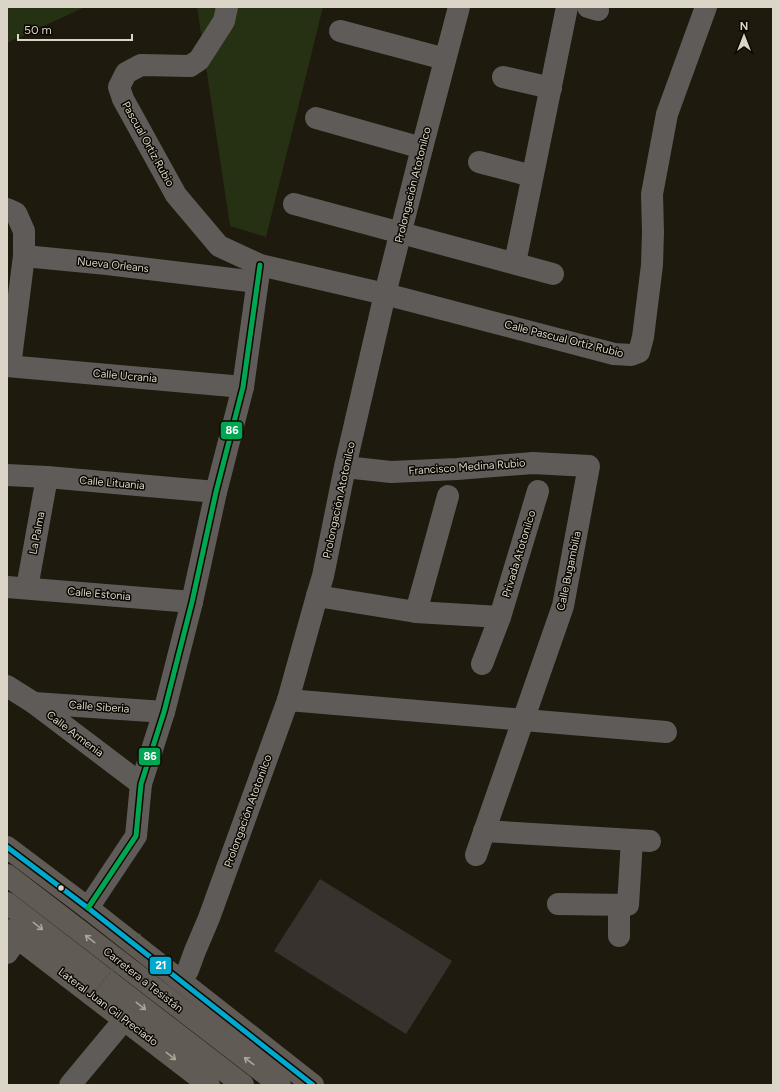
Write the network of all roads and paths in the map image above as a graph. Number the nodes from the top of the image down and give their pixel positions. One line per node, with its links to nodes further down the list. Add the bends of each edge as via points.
1 (228, 7): 18 (street, Pascual Ortiz Rubio, via 224,21 199,60 190,66 141,65 126,73 119,87 123,99 176,195 218,246)
2 (460, 7): 6 (street, Prolongación Atotonilco)
3 (567, 7): 8 (street)
4 (706, 7): 20 (street, Calle Pascual Ortiz Rubio, via 667,114 652,194 652,265 639,352 631,356 614,354)
5 (340, 30): 6 (street)
6 (445, 59): 10 (street, Prolongación Atotonilco)
7 (502, 77): 8 (street)
8 (551, 88): 12 (street)
9 (316, 118): 10 (street)
10 (422, 148): 15 (street, Prolongación Atotonilco)
11 (479, 162): 12 (street)
12 (532, 176): 17 (street)
13 (294, 204): 15 (street)
14 (7, 209): 16 (street, via 16,213 24,231)
15 (400, 233): 17 (street); 20 (street, Prolongación Atotonilco)
16 (24, 256): 18 (street, Nueva Orleans); 21 (street)
17 (515, 263): 19 (street)
18 (259, 274): 20 (street, Calle Pascual Ortiz Rubio); 22 (street)
19 (553, 274)
20 (385, 294): 24 (street, Prolongación Atotonilco)
21 (9, 366): 22 (street, Calle Ucrania)
22 (243, 387): 28 (street)
23 (589, 466): 24 (street, Francisco Medina Rubio, via 533,463 391,472); 40 (street, Calle Bugambilia, via 563,606)
24 (345, 467): 31 (street, Prolongación Atotonilco)
25 (7, 476): 26 (street, Calle Lituania)
26 (47, 477): 28 (street, Calle Lituania); 30 (street, La Palma)
27 (538, 491): 34 (street, Privada Atotonilco)
28 (216, 492): 32 (street)
29 (448, 496): 33 (street)
30 (17, 588): 32 (street, Calle Estonia)
31 (317, 596): 33 (street); 37 (street, Prolongación Atotonilco)
32 (192, 602): 39 (street)
33 (416, 612): 34 (street)
34 (500, 618): 35 (street, Privada Atotonilco)
35 (482, 664)
36 (7, 686): 38 (street, Calle Armenia)
37 (288, 700): 40 (street); 54 (street, Prolongación Atotonilco, via 209,918)
38 (34, 703): 39 (street, Calle Siberia); 42 (street, Calle Armenia)
39 (164, 712): 42 (street)
40 (523, 720): 41 (street); 43 (street, Calle Bugambilia)
41 (666, 732)
42 (141, 784): 50 (street, via 136,836)
43 (484, 831): 45 (street, Calle Bugambilia); 49 (street, via 641,840 628,905)
44 (7, 847): 50 (main road)
45 (476, 855)
46 (7, 875): 60 (main road, Carretera a Tesistán, one-way to 46)
47 (7, 903): 59 (main road, Carretera a Tesistán, one-way to 59)
48 (558, 904): 49 (street)
49 (620, 905): 52 (street)
50 (88, 908): 54 (main road)
51 (140, 934): 55 (path, bridge)
52 (620, 936)
53 (11, 940): 56 (main road, Lateral Juan Gil Preciado)
54 (181, 981): 61 (main road)
55 (87, 1002)
56 (124, 1020): 57 (street); 58 (main road, Lateral Juan Gil Preciado, one-way to 58)
57 (70, 1085)
58 (209, 1085)
59 (243, 1085)
60 (280, 1085)
61 (313, 1085)

